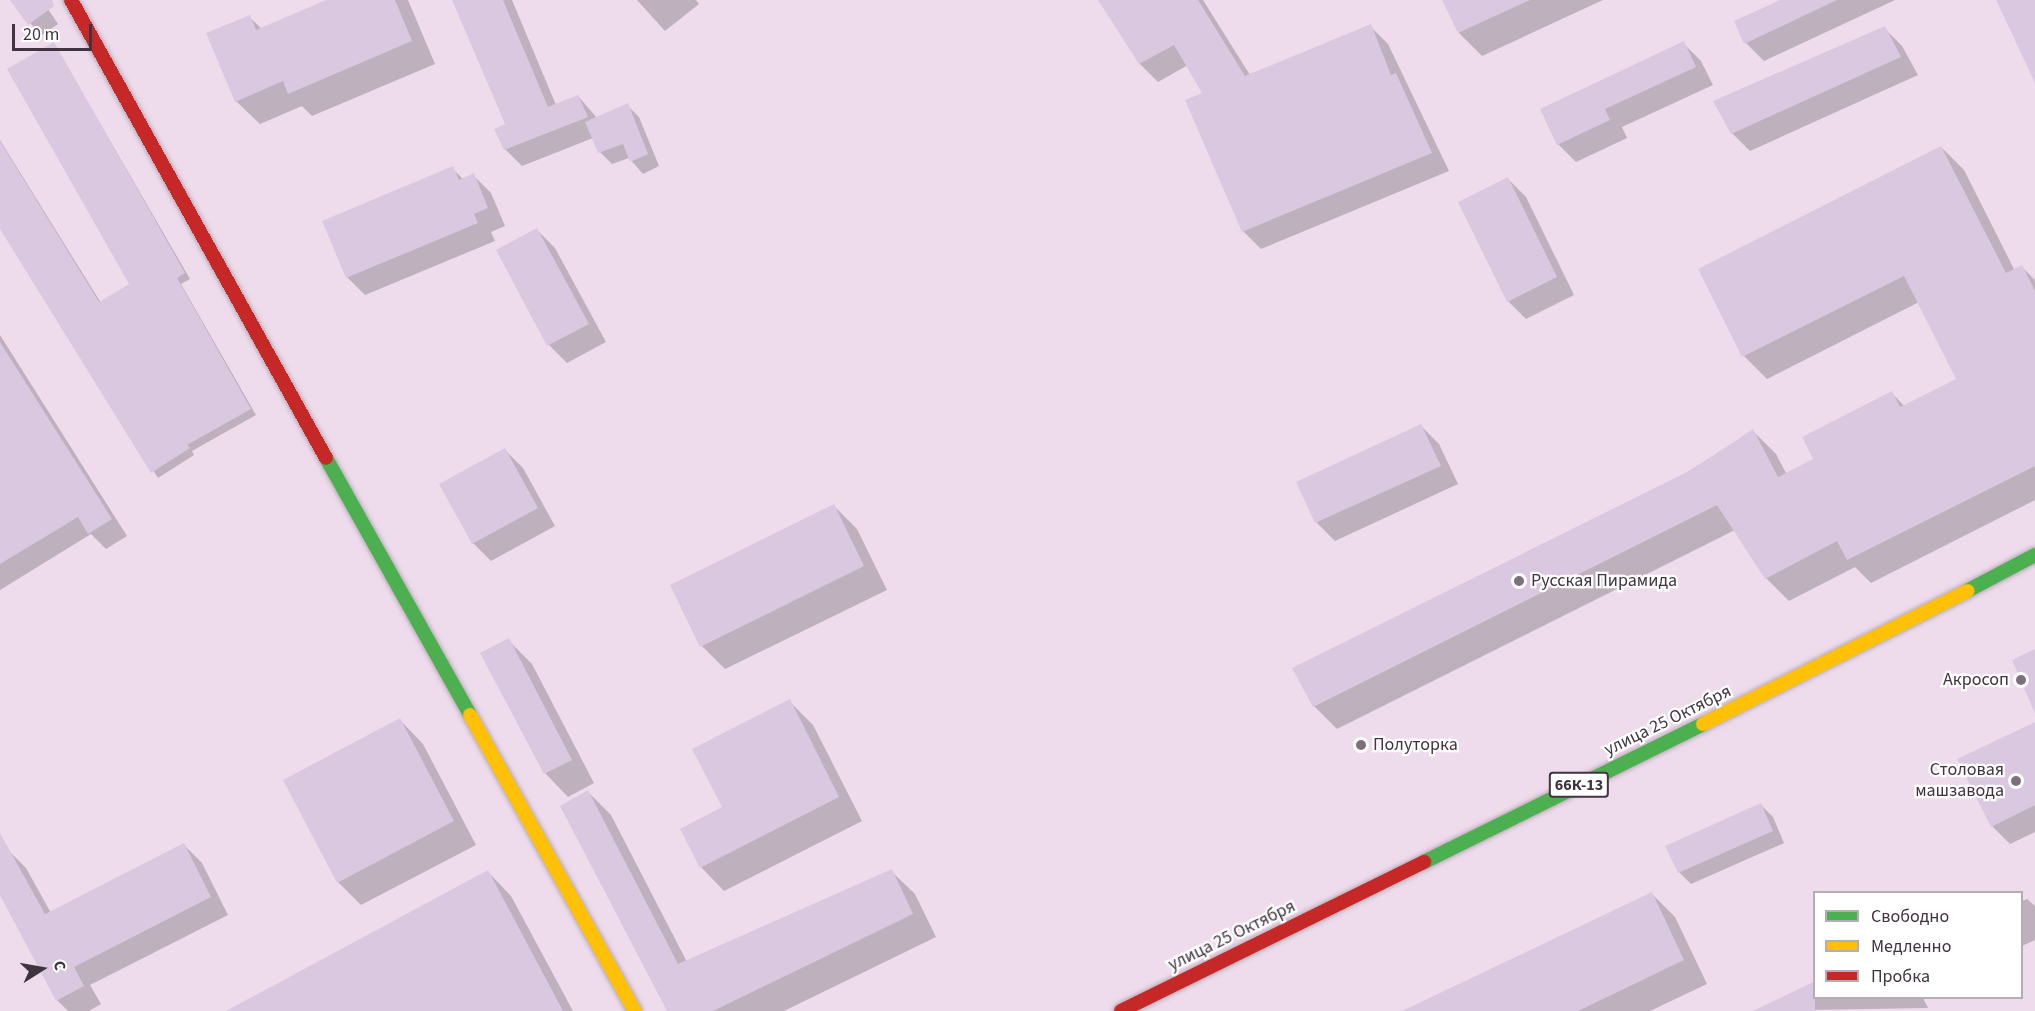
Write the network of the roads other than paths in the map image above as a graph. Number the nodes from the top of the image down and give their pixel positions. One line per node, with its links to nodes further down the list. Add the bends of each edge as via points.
1 (70, 0): 3 (street)
2 (2035, 555): 4 (street, улица 25 Октября / 66К-13, via 1853,650)
3 (635, 1011)
4 (1121, 1011)

